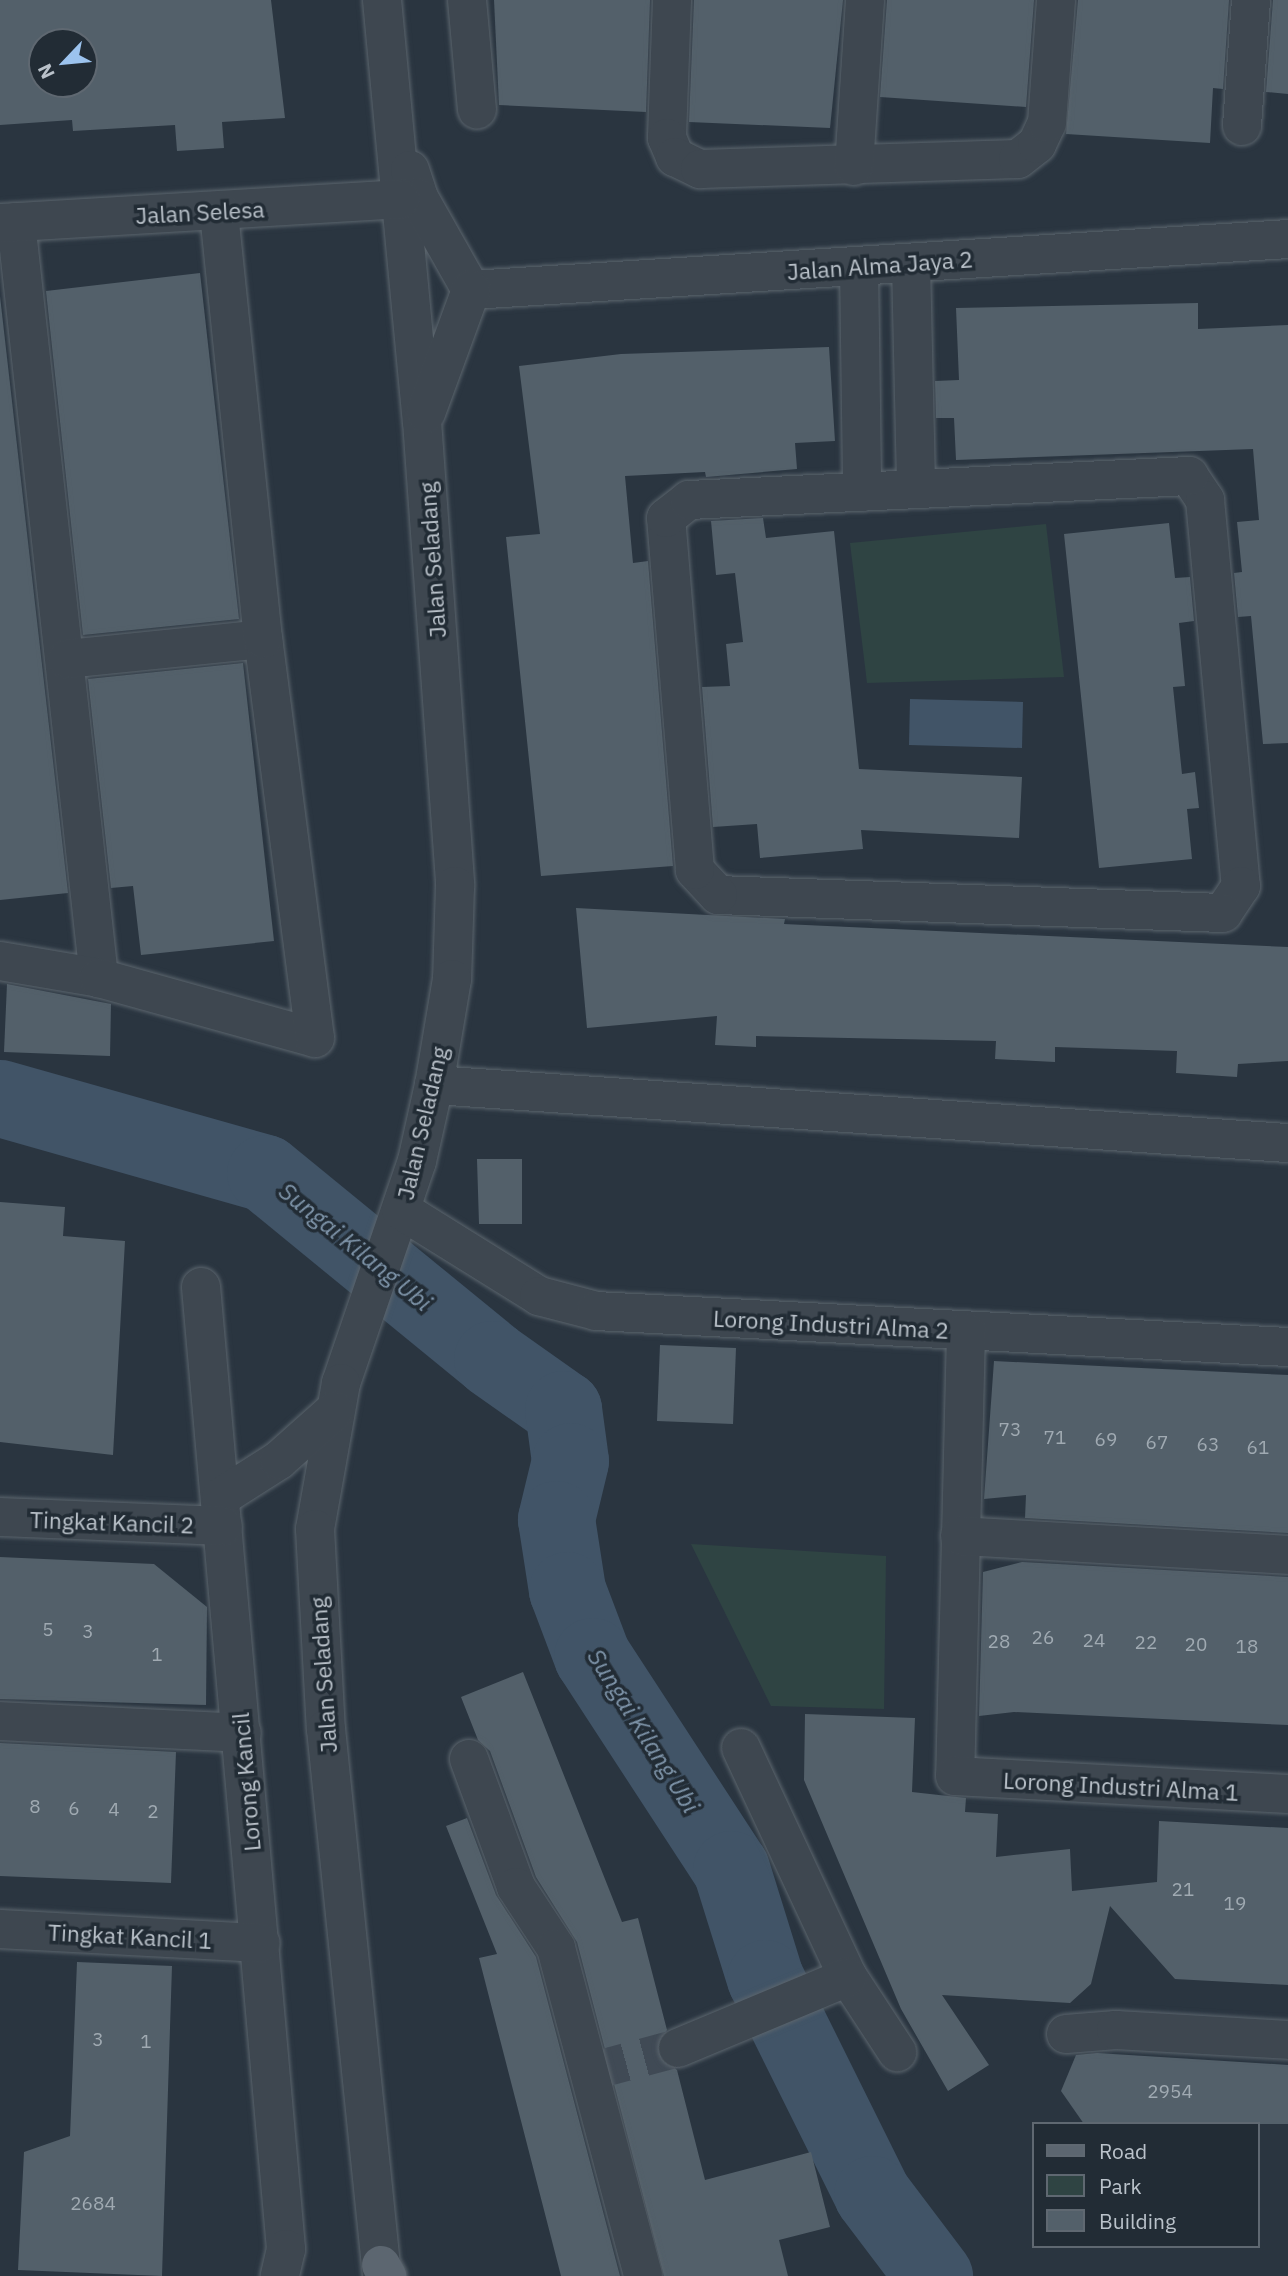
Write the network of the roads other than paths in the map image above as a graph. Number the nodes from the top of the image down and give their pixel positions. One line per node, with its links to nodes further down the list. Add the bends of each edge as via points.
1 (382, 0): 8 (street, Jalan Seladang)
2 (467, 0): 7 (street)
3 (672, 0): 10 (street, via 667,138 675,157 699,169)
4 (865, 0): 10 (street)
5 (1056, 0): 10 (street, via 1047,123 1037,144 1018,159)
6 (1251, 0): 9 (street)
7 (477, 110)
8 (394, 121): 11 (street, Jalan Seladang); 17 (street, via 419,198)
9 (1242, 126)
10 (854, 166)
11 (400, 199): 12 (street, Jalan Selesa); 18 (street, Jalan Seladang)
12 (219, 212): 13 (street, Jalan Selesa); 21 (street)
13 (8, 223): 22 (street)
14 (1288, 239): 15 (street, Jalan Alma Jaya 2)
15 (911, 263): 16 (street, Jalan Alma Jaya 2); 19 (street)
16 (859, 266): 17 (street, Jalan Alma Jaya 2); 20 (street)
17 (471, 290): 18 (street)
18 (422, 421): 25 (street, Jalan Seladang, via 455,886 452,979)
19 (916, 489): 20 (street); 20 (street, via 1189,476 1205,500 1241,886 1223,913 718,895 695,870 666,518 690,500)
20 (862, 492)
21 (264, 639): 22 (street); 24 (street, via 316,1038)
22 (68, 659): 24 (street)
23 (0, 961): 24 (street)
24 (99, 978)
25 (433, 1085): 26 (street); 27 (street, Jalan Seladang)
26 (1288, 1143)
27 (395, 1225): 29 (street, Lorong Industri Alma 2, via 538,1296 596,1311); 31 (street, Jalan Seladang)
28 (201, 1287): 32 (street, Lorong Kancil)
29 (965, 1332): 30 (street, Lorong Industri Alma 2); 34 (street)
30 (1288, 1347)
31 (337, 1397): 32 (street, via 279,1460); 48 (street, Jalan Seladang, via 315,1529 319,1635)
32 (222, 1511): 33 (street, Tingkat Kancil 2); 37 (street, Lorong Kancil)
33 (0, 1517)
34 (960, 1536): 35 (street); 40 (street, Lorong Industri Alma 1, via 955,1776)
35 (1288, 1555)
36 (0, 1721): 37 (street)
37 (242, 1733): 42 (street, Lorong Kancil)
38 (741, 1748): 43 (street)
39 (469, 1759): 50 (street, via 516,1887 556,1948)
40 (1288, 1794)
41 (0, 1930): 42 (street, Tingkat Kancil 1)
42 (261, 1943): 49 (street, Lorong Kancil, via 286,2249)
43 (834, 1983): 46 (street); 47 (street)
44 (1066, 2034): 45 (street, via 1116,2030)
45 (1288, 2040)
46 (678, 2048)
47 (897, 2052)
48 (382, 2273)
49 (280, 2276)
50 (643, 2276)

